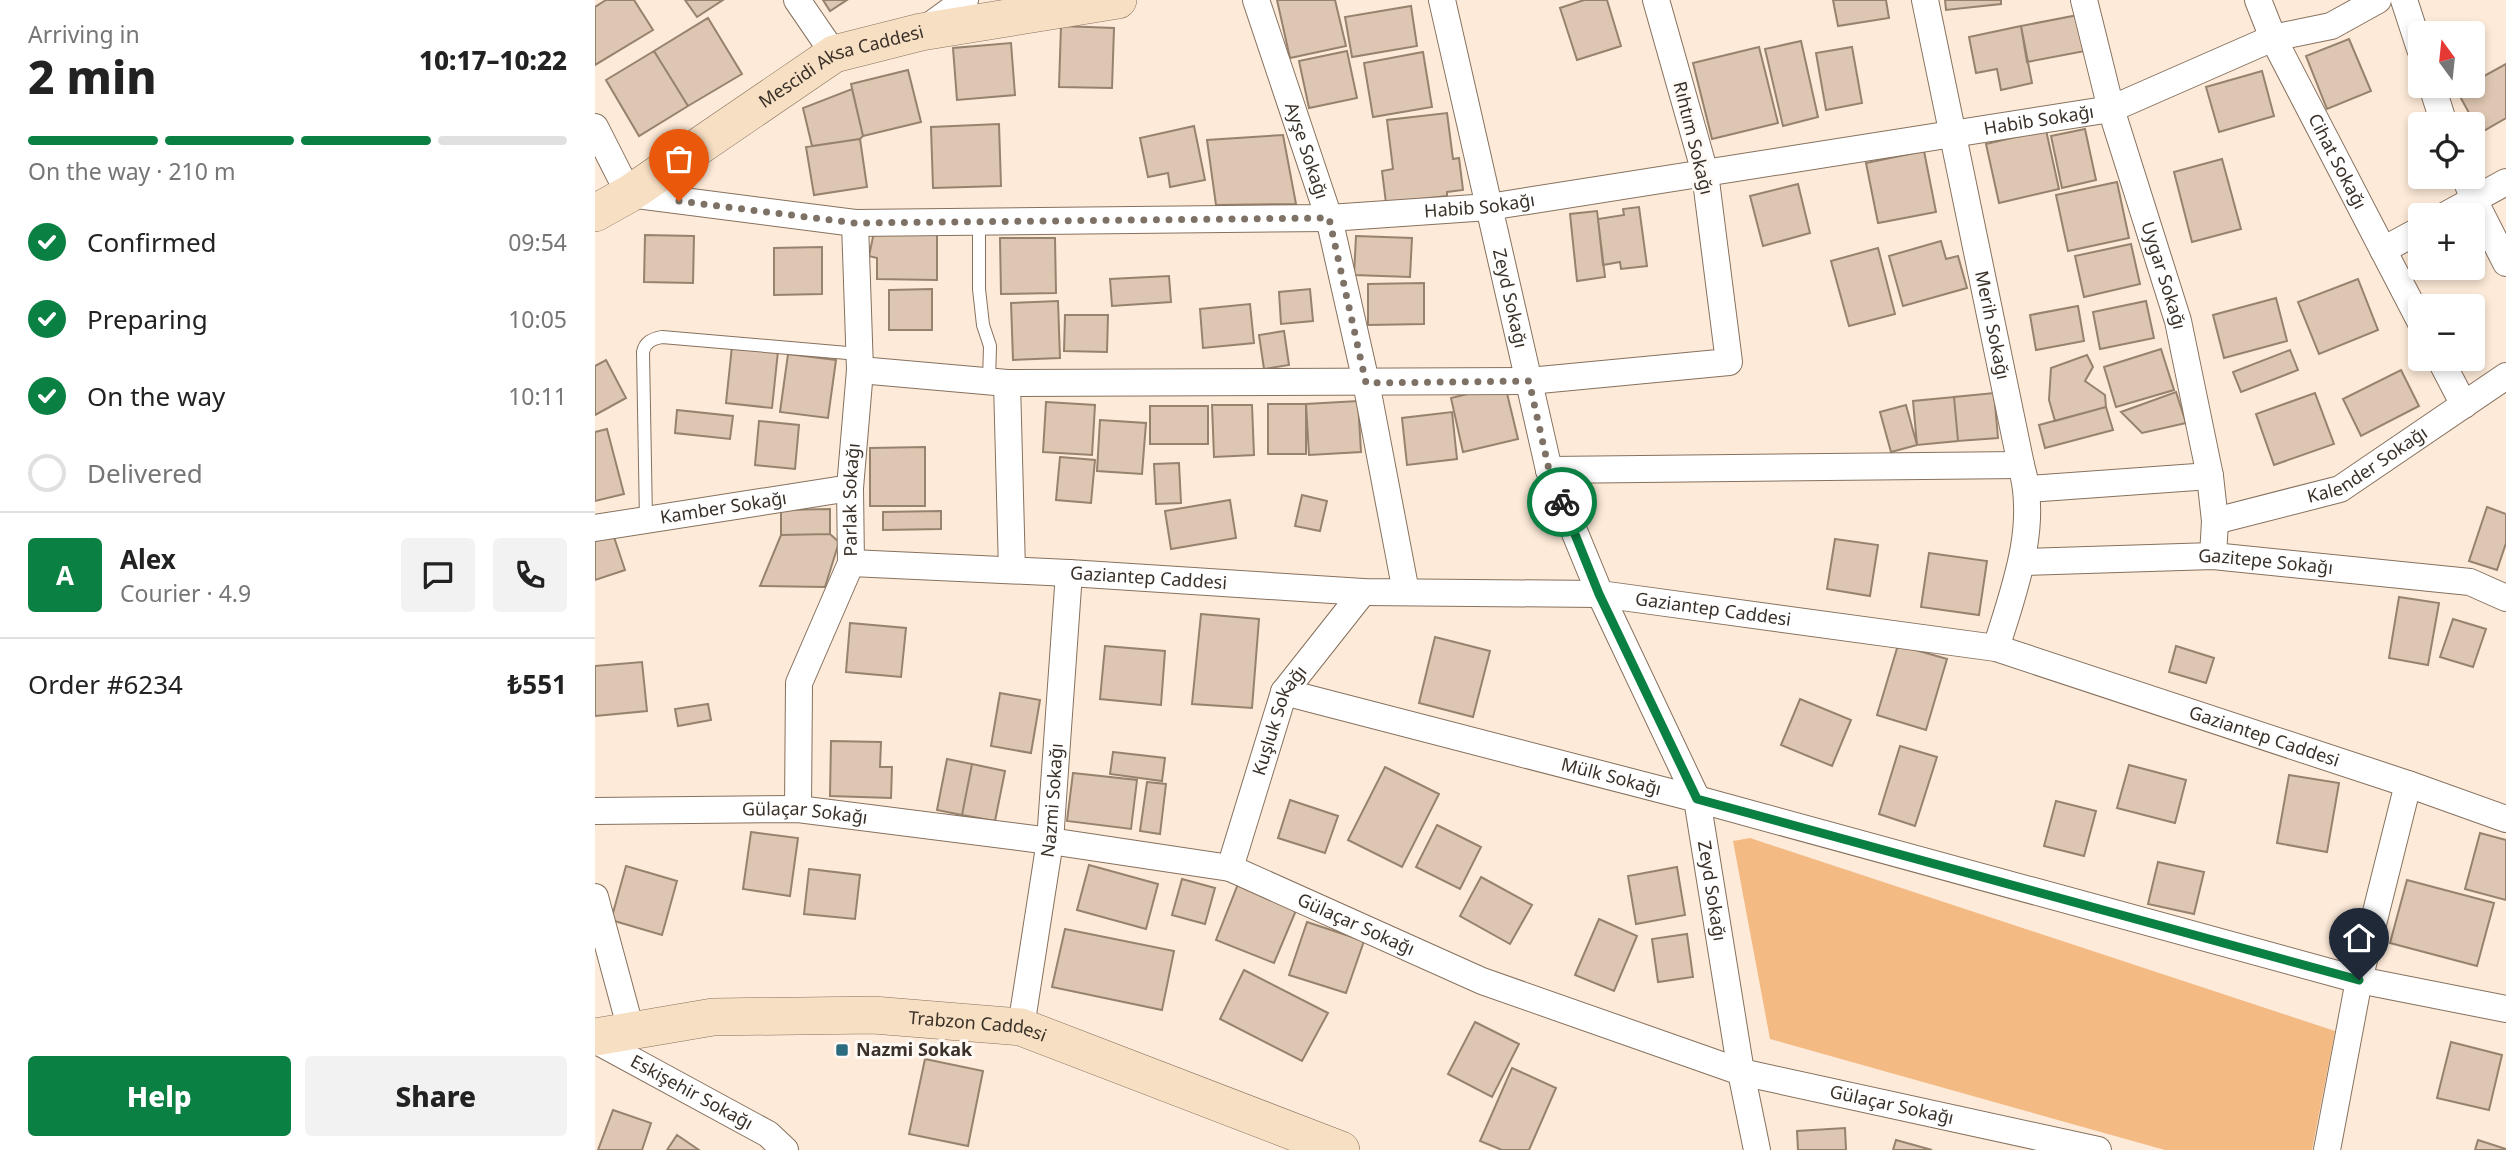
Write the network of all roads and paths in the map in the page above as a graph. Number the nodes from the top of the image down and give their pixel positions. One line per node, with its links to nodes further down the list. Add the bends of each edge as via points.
1 (797, 0): 15 (street)
2 (965, 0): 13 (street)
3 (1118, 0): 13 (main road, Mescidi Aksa Caddesi)
4 (1256, 0): 28 (street, Ayşe Sokağı)
5 (1442, 0): 26 (street, Zeyd Sokağı)
6 (1656, 0): 19 (street, Rıhtım Sokağı)
7 (1925, 0): 18 (street, Merih Sokağı)
8 (2084, 0): 16 (street, Uygar Sokağı)
9 (2257, 0): 14 (street, Cihat Sokağı)
10 (2378, 0): 14 (street, Habib Sokağı, via 2331,26)
11 (2404, 0): 12 (street)
12 (2411, 21)
13 (921, 32): 15 (main road, Mescidi Aksa Caddesi)
14 (2273, 38): 16 (street, Habib Sokağı); 32 (street, Cihat Sokağı)
15 (834, 54): 24 (main road, Mescidi Aksa Caddesi)
16 (2111, 109): 18 (street, Habib Sokağı); 43 (street, Uygar Sokağı, via 2178,321)
17 (595, 127): 24 (street)
18 (1953, 134): 19 (street, Habib Sokağı); 44 (street, Merih Sokağı)
19 (1705, 173): 26 (street, Habib Sokağı); 38 (street, Rıhtım Sokağı, via 1729,362)
20 (2506, 182): 21 (street)
21 (2485, 185)
22 (2468, 189): 25 (street)
23 (2469, 189): 33 (street)
24 (629, 194): 27 (main road, Mescidi Aksa Caddesi); 30 (street, Habib Sokağı)
25 (2456, 203)
26 (1489, 207): 28 (street, Habib Sokağı); 38 (street, Zeyd Sokağı)
27 (595, 213)
28 (1329, 218): 29 (street, Habib Sokağı); 40 (street, Ayşe Sokağı)
29 (979, 222): 30 (street, Habib Sokağı); 39 (lane, via 983,325)
30 (855, 223): 35 (street, Parlak Sokağı)
31 (2408, 236): 32 (street)
32 (2383, 250): 34 (street, Cihat Sokağı)
33 (2506, 263)
34 (2408, 298)
35 (859, 362): 39 (street); 45 (street, Parlak Sokağı); 46 (lane, via 662,337 647,343 643,352)
36 (2446, 371): 41 (street)
37 (2506, 376): 41 (street, Kalender Sokağı)
38 (1529, 381): 40 (street); 42 (street, Zeyd Sokağı)
39 (998, 382): 40 (street); 52 (street)
40 (1366, 383): 55 (street, Ayşe Sokağı)
41 (2464, 405): 47 (street, Kalender Sokağı, via 2340,489)
42 (1549, 470): 44 (street); 56 (street, Zeyd Sokağı)
43 (2210, 475): 44 (street); 47 (street, Uygar Sokağı)
44 (2024, 477): 50 (street, Merih Sokağı)
45 (850, 488): 46 (street, Kamber Sokağı); 51 (street, Parlak Sokağı)
46 (646, 520): 48 (street, Kamber Sokağı)
47 (2215, 521): 49 (street, Uygar Sokağı)
48 (595, 528)
49 (2213, 556): 50 (street, Gazitepe Sokağı); 57 (street, Gazitepe Sokağı, via 2470,582)
50 (2023, 562): 58 (street, Merih Sokağı)
51 (851, 563): 52 (street, Gaziantep Caddesi); 62 (street, Parlak Sokağı, via 799,683)
52 (1011, 570): 53 (street, Gaziantep Caddesi)
53 (1069, 573): 54 (street, Gaziantep Caddesi); 65 (street, Nazmi Sokağı)
54 (1363, 592): 55 (street, Gaziantep Caddesi); 59 (street, Kuşluk Sokağı)
55 (1406, 592): 56 (street, Gaziantep Caddesi)
56 (1599, 594): 58 (street, Gaziantep Caddesi); 61 (street, Zeyd Sokağı)
57 (2506, 598)
58 (1996, 649): 60 (street, Gaziantep Caddesi)
59 (1284, 692): 61 (street, Mülk Sokağı); 66 (street, Kuşluk Sokağı)
60 (2408, 784): 64 (street, Gaziantep Caddesi); 68 (street)
61 (1697, 799): 68 (street, Mülk Sokağı); 73 (street, Zeyd Sokağı)
62 (798, 809): 63 (street, Gülaçar Sokağı); 65 (street, Gülaçar Sokağı)
63 (595, 811)
64 (2506, 819)
65 (1050, 841): 66 (street, Gülaçar Sokağı); 70 (street, Nazmi Sokağı)
66 (1230, 867): 73 (street, Gülaçar Sokağı, via 1482,981)
67 (595, 897): 71 (street)
68 (2359, 980): 69 (street, Mülk Sokağı); 78 (street)
69 (2506, 1009)
70 (1021, 1027): 71 (main road, Trabzon Caddesi, via 860,1015 713,1017); 75 (main road, Trabzon Caddesi)
71 (631, 1030): 72 (main road, Trabzon Caddesi)
72 (595, 1038): 74 (street, Eskişehir Sokağı)
73 (1741, 1072): 76 (street, Zeyd Sokağı); 77 (street, Gülaçar Sokağı)
74 (769, 1145)
75 (1341, 1150)
76 (1758, 1150)
77 (2098, 1150)
78 (2327, 1150)

